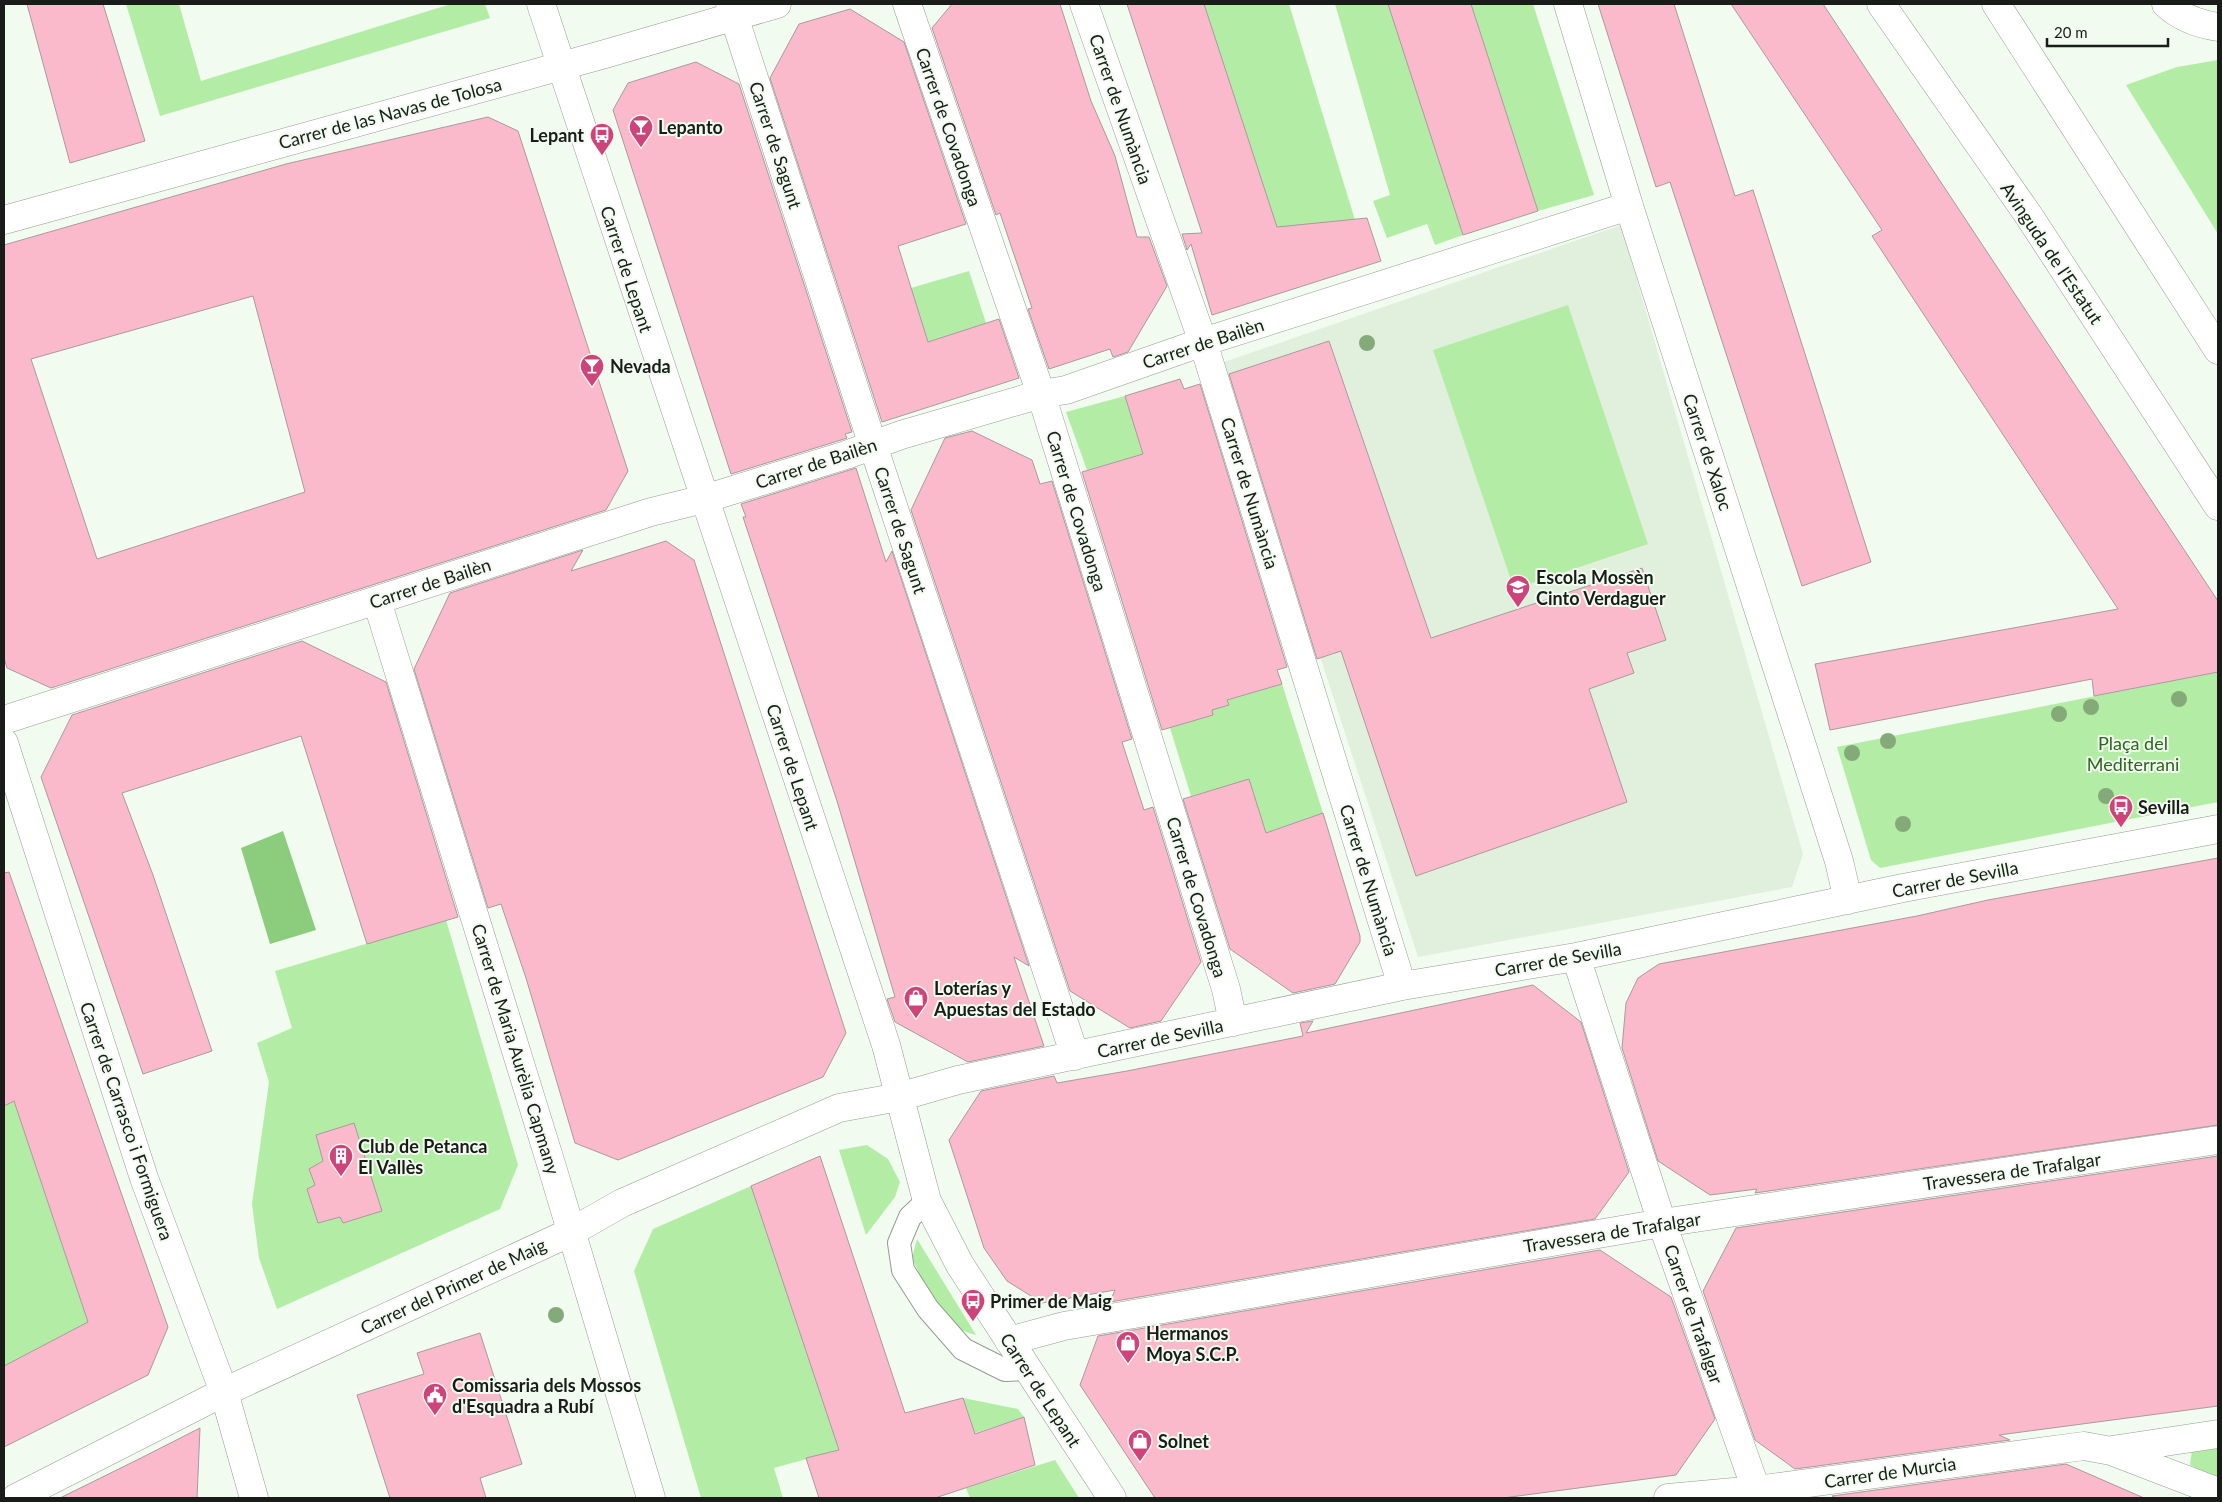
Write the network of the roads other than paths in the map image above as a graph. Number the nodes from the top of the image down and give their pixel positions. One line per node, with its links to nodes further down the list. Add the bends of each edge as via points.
1 (540, 4): 11 (street, Carrer de Lepant)
2 (777, 4): 9 (street, Carrer de las Navas de Tolosa)
3 (906, 4): 16 (street, Carrer de Covadonga)
4 (1084, 4): 14 (street, Carrer de Numància)
5 (1568, 4): 12 (street, Carrer de Xaloc)
6 (1881, 4): 19 (street, Avinguda de l'Estatut, via 2029,216)
7 (1996, 4): 15 (street)
8 (2166, 4): 10 (street, via 2200,24)
9 (732, 10): 11 (street, Carrer de las Navas de Tolosa); 17 (street, Carrer de Sagunt)
10 (2218, 27)
11 (560, 66): 13 (street, Carrer de las Navas de Tolosa); 18 (street, Carrer de Lepant)
12 (1629, 206): 14 (street, Carrer de Bailèn); 24 (street, Carrer de Xaloc, via 1836,852)
13 (4, 220)
14 (1203, 342): 16 (street, Carrer de Bailèn, via 1066,390); 26 (street, Carrer de Numància)
15 (2218, 350)
16 (1041, 394): 17 (street, Carrer de Bailèn); 27 (street, Carrer de Covadonga, via 1226,989)
17 (874, 445): 18 (street, Carrer de Bailèn); 28 (street, Carrer de Sagunt)
18 (704, 499): 20 (street, Carrer de Bailèn, via 642,515); 29 (street, Carrer de Lepant, via 886,1045)
19 (2218, 506)
20 (377, 601): 21 (street, Carrer de Bailèn); 33 (street, Carrer de Maria Aurèlia Capmany)
21 (4, 720)
22 (4, 743): 36 (street, Carrer de Carrasco i Formiguera, via 144,1178)
23 (2218, 829): 24 (street, Carrer de Sevilla)
24 (1848, 900): 25 (street, Carrer de Sevilla)
25 (1576, 957): 26 (street, Carrer de Sevilla); 32 (street, Carrer de Trafalgar)
26 (1402, 986): 27 (street, Carrer de Sevilla)
27 (1233, 1022): 28 (street, Carrer de Sevilla)
28 (1076, 1056): 29 (street, Carrer de Sevilla, via 958,1080)
29 (899, 1097): 31 (street, Carrer de Lepant); 33 (street, Carrer del Primer de Maig, via 839,1108 622,1203)
30 (2218, 1140): 32 (street, Travessera de Trafalgar)
31 (927, 1201): 34 (street, Carrer de Lepant, via 960,1265); 35 (lane, via 910,1217 898,1243 903,1270 928,1309 963,1349 1005,1370)
32 (1662, 1223): 34 (street, Travessera de Trafalgar, via 1064,1326); 40 (street, Carrer de Trafalgar)
33 (571, 1232): 36 (street, Carrer del Primer de Maig); 43 (street, Carrer de Maria Aurèlia Capmany)
34 (1008, 1342): 35 (street, Carrer de Lepant)
35 (1027, 1369): 44 (street, Carrer de Lepant)
36 (224, 1392): 41 (street, Carrer del Primer de Maig); 42 (street, Carrer de Carrasco i Formiguera)
37 (2218, 1434): 38 (street, Carrer de Murcia)
38 (2111, 1451): 39 (street, Carrer de Murcia); 40 (street, Carrer de Murcia, via 2084,1446)
39 (2218, 1492)
40 (1757, 1494): 45 (street, Carrer de Murcia)
41 (16, 1498)
42 (254, 1498)
43 (651, 1498)
44 (1112, 1498)
45 (1668, 1498)

